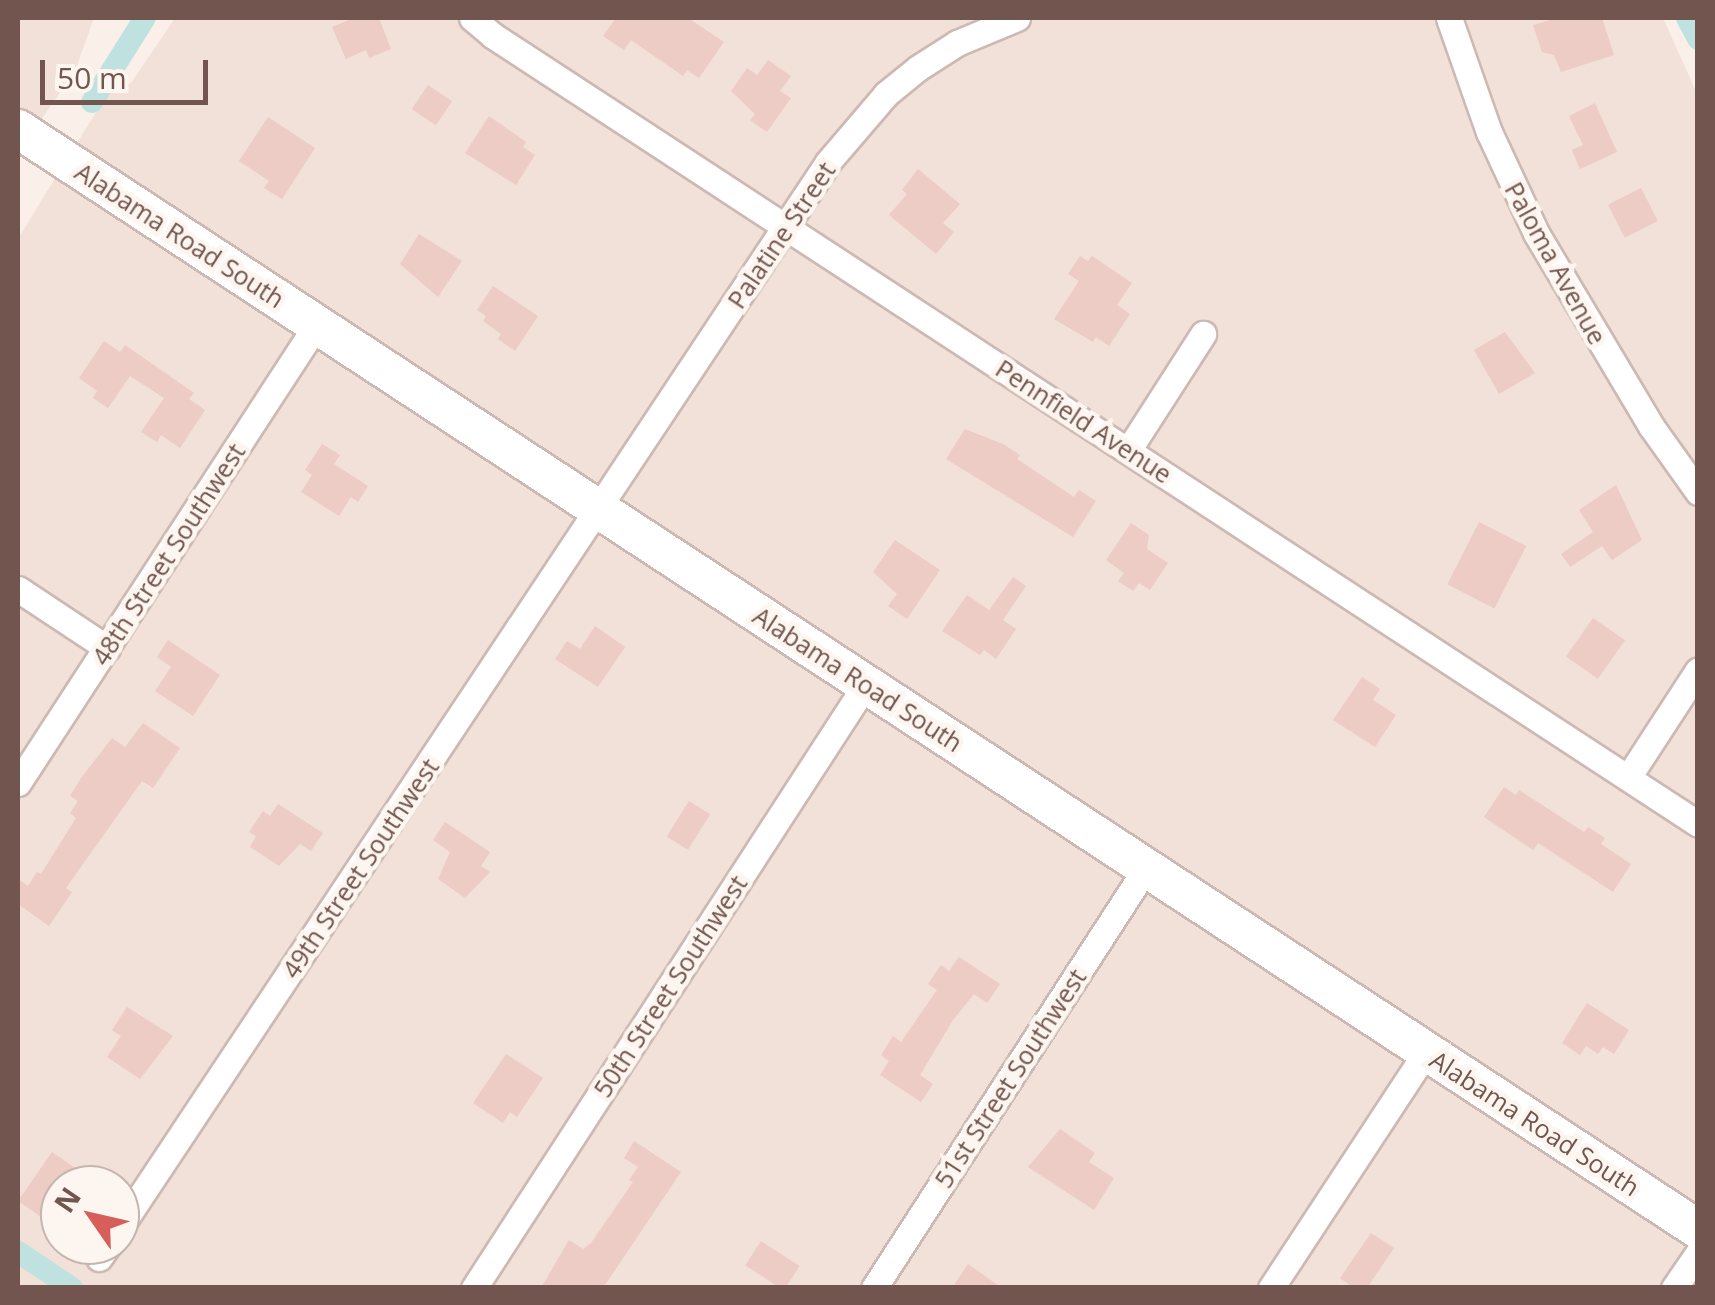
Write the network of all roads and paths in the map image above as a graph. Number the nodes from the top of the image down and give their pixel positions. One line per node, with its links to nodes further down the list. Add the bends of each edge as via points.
1 (472, 18): 5 (street, Pennfield Avenue)
2 (1017, 18): 5 (street, Palatine Street, via 957,43 886,94)
3 (1448, 18): 9 (street, Paloma Avenue, via 1489,132 1536,234)
4 (18, 129): 6 (street, Alabama Road South)
5 (786, 225): 8 (street, Pennfield Avenue); 10 (street, Palatine Street)
6 (317, 324): 10 (street, Alabama Road South); 12 (street, 48th Street Southwest)
7 (1203, 334): 8 (street)
8 (1129, 449): 15 (street, Pennfield Avenue)
9 (1698, 492)
10 (600, 509): 14 (street, Alabama Road South); 20 (street, 49th Street Southwest)
11 (18, 589): 12 (street)
12 (106, 648): 16 (street, 48th Street Southwest)
13 (1698, 670): 15 (street)
14 (866, 684): 18 (street, Alabama Road South); 23 (street, 50th Street Southwest)
15 (1628, 776): 17 (street, Pennfield Avenue)
16 (18, 783)
17 (1698, 824)
18 (1146, 868): 19 (street, Alabama Road South); 24 (street, 51st Street Southwest)
19 (1426, 1052): 21 (street, Alabama Road South); 25 (street)
20 (140, 1197)
21 (1698, 1230)
22 (1698, 1253): 26 (street)
23 (474, 1288)
24 (874, 1288)
25 (1272, 1288)
26 (1674, 1288)

